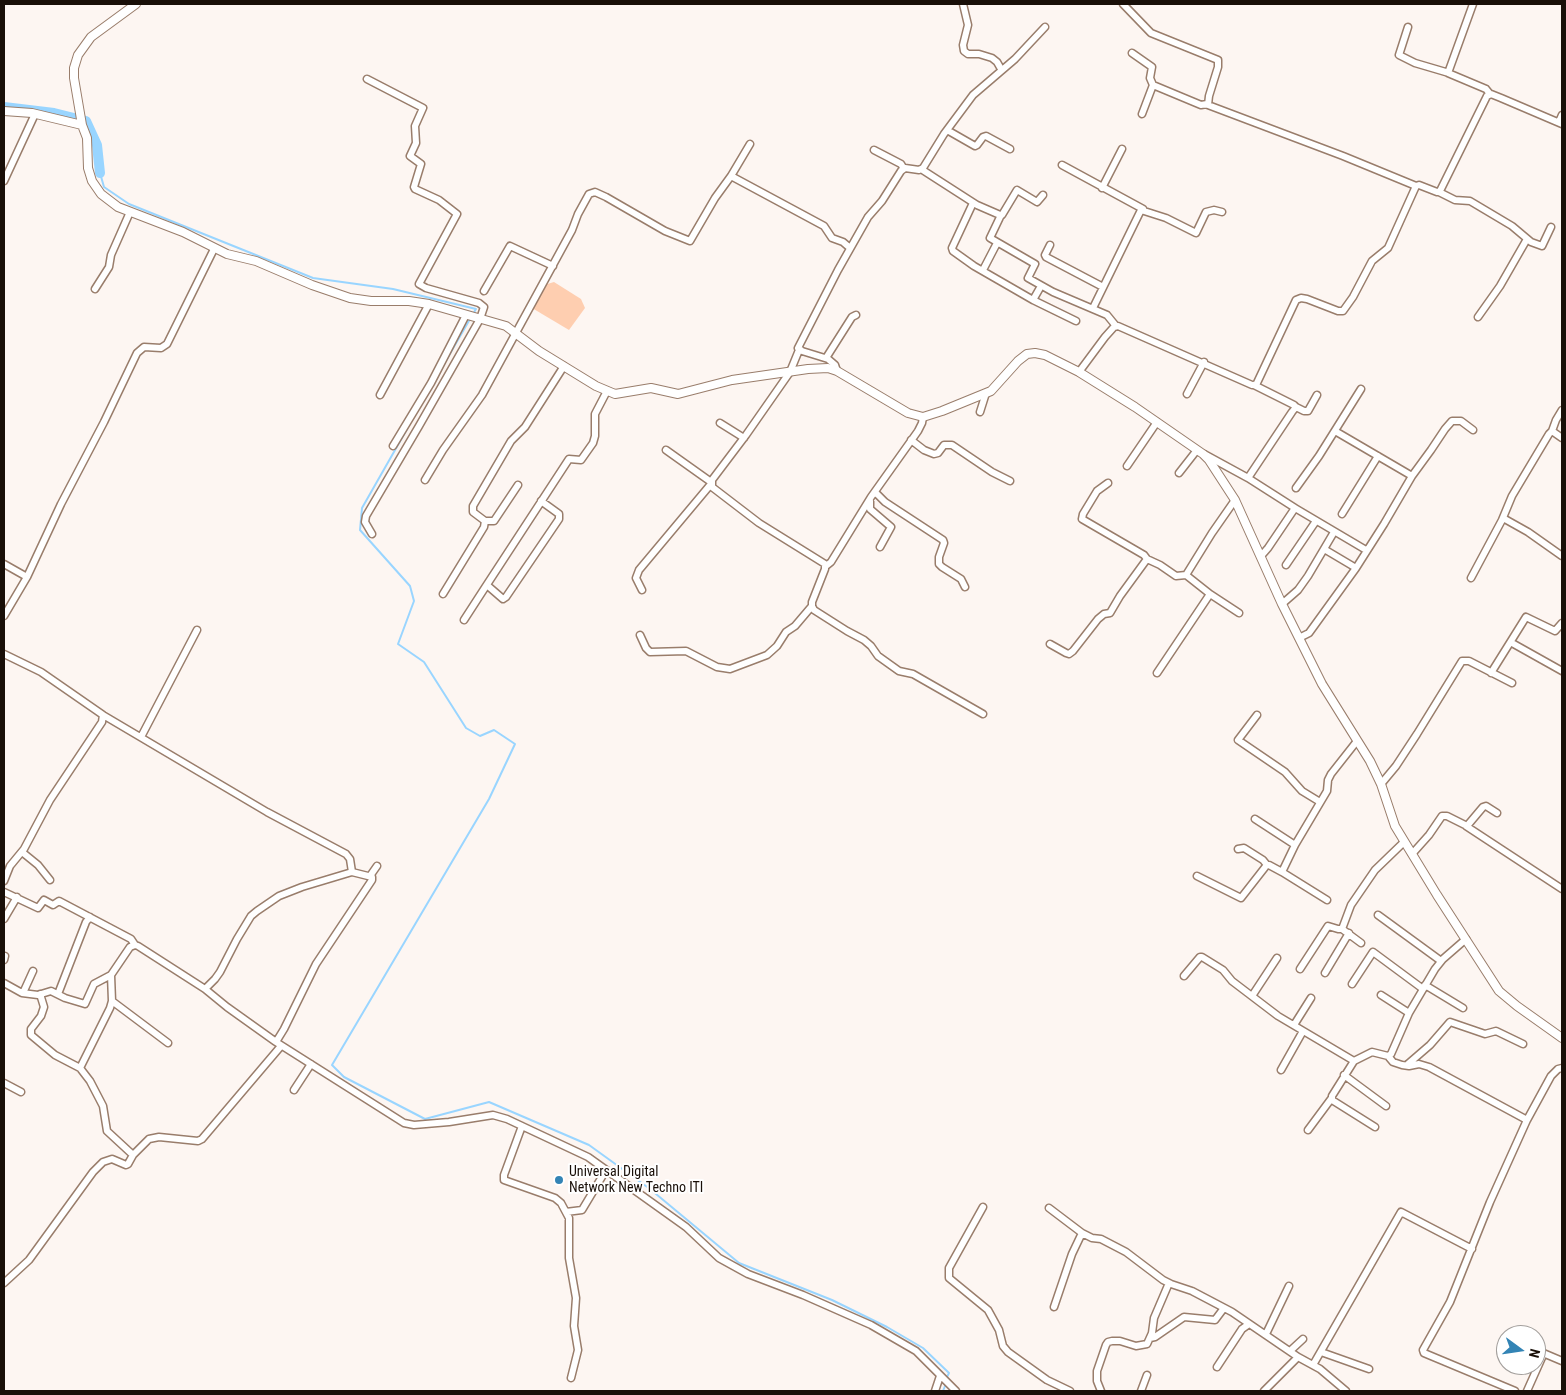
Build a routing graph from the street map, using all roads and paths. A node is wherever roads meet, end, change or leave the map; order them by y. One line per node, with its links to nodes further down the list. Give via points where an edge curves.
1 (136, 4): 18 (street, via 91,37 78,55 74,78)
2 (964, 4): 8 (street, via 968,25 964,49 968,54 992,58)
3 (1123, 4): 13 (street, via 1151,33 1218,60)
4 (1473, 4): 9 (street)
5 (1045, 27): 8 (street)
6 (1408, 27): 9 (street, via 1399,55)
7 (1132, 52): 11 (street, via 1152,68 1150,78)
8 (1001, 69): 20 (street, via 973,95)
9 (1449, 73): 12 (street, via 1486,89)
10 (367, 79): 55 (street, via 423,108 415,126 416,143 410,156 422,164 415,190 439,200 457,214 419,284 479,303 484,307)
11 (1153, 85): 13 (street, via 1202,105); 16 (street)
12 (1490, 94): 19 (street); 32 (street, via 1484,100)
13 (1207, 104): 30 (street)
14 (4, 111): 15 (street)
15 (35, 114): 18 (street); 29 (street)
16 (1142, 114)
17 (1562, 114): 19 (street)
18 (81, 120): 36 (street, via 87,138 88,168 95,187 110,202)
19 (1561, 123)
20 (947, 130): 22 (street, via 974,146 986,136); 27 (street)
21 (750, 144): 28 (street)
22 (1010, 149)
23 (1122, 149): 31 (street)
24 (874, 150): 26 (street)
25 (1062, 165): 31 (street)
26 (904, 169): 27 (street); 43 (street, via 868,217)
27 (921, 169): 34 (street)
28 (731, 176): 43 (street, via 824,226 832,238); 45 (street, via 689,242 606,196 591,192)
29 (4, 181)
30 (1416, 186): 32 (street); 67 (street, via 1389,246 1372,261 1347,306 1340,312 1307,299 1296,300)
31 (1102, 188): 35 (street)
32 (1439, 192): 40 (street, via 1455,200 1470,201)
33 (1043, 195): 38 (street, via 1038,202 1015,191)
34 (973, 203): 38 (street); 46 (street, via 952,250)
35 (1142, 210): 37 (street, via 1195,233 1206,212); 48 (street)
36 (130, 212): 44 (street, via 183,232); 49 (street, via 109,268)
37 (1222, 212)
38 (1001, 215): 41 (street, via 990,238)
39 (1551, 226): 40 (street, via 1543,246)
40 (1527, 239): 56 (street)
41 (997, 243): 46 (street); 47 (street, via 1035,264 1028,278)
42 (1050, 245): 48 (street, via 1046,257)
43 (850, 248): 60 (street)
44 (214, 249): 52 (street, via 256,261 350,298); 121 (street, via 167,344 160,348 144,346 137,353)
45 (552, 266): 50 (street, via 510,246); 59 (street)
46 (983, 270): 51 (street)
47 (1041, 286): 51 (street); 53 (street)
48 (1103, 286): 53 (street)
49 (95, 289)
50 (484, 291)
51 (1033, 300): 57 (street)
52 (429, 304): 55 (street); 72 (street)
53 (1093, 308): 58 (street, via 1110,316)
54 (856, 315): 61 (street)
55 (473, 317): 59 (street, via 499,324); 86 (street); 109 (street, via 366,516)
56 (1478, 318)
57 (1076, 321)
58 (1116, 326): 62 (street); 66 (street)
59 (516, 334): 63 (street); 94 (street, via 482,395)
60 (799, 350): 61 (street); 65 (street)
61 (826, 358): 64 (street)
62 (1204, 362): 67 (street); 71 (street)
63 (564, 366): 69 (street); 106 (street, via 525,427 511,441 473,506 472,512)
64 (837, 371): 65 (street, via 820,368); 77 (street, via 908,413)
65 (790, 372): 69 (street, via 732,380 678,394 651,388 620,394); 83 (street)
66 (1079, 372): 70 (street, via 1045,355 1027,354); 78 (street)
67 (1254, 385): 74 (street)
68 (1362, 389): 81 (street)
69 (607, 391): 102 (street, via 595,414 592,443 581,460 569,459)
70 (986, 393): 76 (street); 77 (street)
71 (1186, 394)
72 (380, 395)
73 (1317, 395): 74 (street, via 1307,411)
74 (1296, 408): 93 (street)
75 (1562, 410): 82 (street)
76 (980, 412)
77 (923, 417): 85 (street)
78 (1157, 422): 88 (street); 90 (street)
79 (720, 423): 83 (street)
80 (1473, 430): 92 (street, via 1461,422 1452,421)
81 (1335, 431): 89 (street); 99 (street)
82 (1552, 431): 84 (street); 105 (street, via 1512,496)
83 (744, 438): 96 (street)
84 (1562, 438)
85 (911, 440): 95 (street, via 934,454 944,445 952,445); 100 (street)
86 (393, 446)
87 (666, 450): 96 (street)
88 (1200, 452): 91 (street); 93 (street); 101 (street)
89 (1378, 456): 92 (street); 104 (street)
90 (1127, 466)
91 (1179, 473)
92 (1412, 476): 112 (street)
93 (1248, 478): 103 (street)
94 (425, 480)
95 (1010, 481)
96 (711, 483): 118 (street, via 759,523); 125 (street, via 639,570 636,578)
97 (1108, 483): 115 (street, via 1097,491 1082,520)
98 (518, 485): 106 (street, via 494,521)
99 (1296, 488)
100 (873, 495): 110 (street, via 870,509 891,527); 118 (street); 124 (street, via 943,540 939,564 961,579)
101 (1235, 500): 113 (street); 120 (street)
102 (541, 501): 123 (street); 123 (street, via 559,514 560,519 506,597 503,599)
103 (1295, 508): 107 (street); 113 (street)
104 (1342, 514)
105 (1503, 518): 114 (street); 122 (street)
106 (485, 521): 126 (street)
107 (1316, 521): 108 (street); 117 (street)
108 (1334, 532): 111 (street); 112 (street)
109 (372, 534)
110 (880, 546)
111 (1324, 549): 119 (street); 128 (street, via 1298,590)
112 (1366, 550): 119 (street)
113 (1261, 556): 128 (street)
114 (1562, 556)
115 (1147, 559): 120 (street, via 1176,576); 138 (street, via 1110,614 1098,619 1073,652 1066,653)
116 (4, 564): 121 (street)
117 (1286, 565)
118 (826, 566): 129 (street)
119 (1356, 568): 136 (street, via 1309,633)
120 (1186, 576): 127 (street)
121 (27, 577): 131 (street)
122 (1471, 578)
123 (486, 586): 132 (street)
124 (965, 587)
125 (642, 590)
126 (443, 594)
127 (1210, 594): 130 (street); 141 (street)
128 (1282, 604): 136 (street)
129 (812, 606): 135 (street, via 767,656 730,669 717,667 686,651 650,652); 144 (street, via 864,640 878,656 899,671 913,674)
130 (1239, 613)
131 (4, 616)
132 (464, 620)
133 (1562, 623): 137 (street, via 1555,631 1526,618)
134 (197, 630): 147 (street)
135 (640, 635)
136 (1299, 638): 148 (street, via 1328,696)
137 (1511, 642): 140 (street); 142 (street)
138 (1050, 644)
139 (5, 657): 146 (street, via 41,672)
140 (1562, 671)
141 (1157, 673)
142 (1492, 673): 143 (street); 149 (street, via 1462,661 1396,766)
143 (1512, 683)
144 (983, 714)
145 (1257, 715): 150 (street, via 1238,740)
146 (103, 716): 147 (street); 157 (street, via 50,800)
147 (141, 737): 161 (street, via 346,854)
148 (1357, 741): 149 (street); 150 (street, via 1331,774 1328,790)
149 (1381, 784): 154 (street, via 1392,819)
150 (1320, 802): 155 (street)
151 (1497, 813): 153 (street, via 1483,807)
152 (1255, 819): 155 (street)
153 (1466, 826): 158 (street, via 1442,816); 167 (street)
154 (1404, 842): 158 (street); 174 (street, via 1369,878)
155 (1294, 845): 162 (street)
156 (1238, 849): 159 (street, via 1245,848)
157 (22, 852): 165 (street); 166 (street, via 10,866)
158 (1412, 854): 176 (street)
159 (1267, 865): 162 (street); 164 (street, via 1242,898)
160 (378, 866): 163 (street)
161 (352, 872): 163 (street); 189 (street, via 268,902 251,916 220,972)
162 (1282, 872): 170 (street)
163 (370, 876): 203 (street, via 372,880 316,964)
164 (1197, 876)
165 (50, 880)
166 (4, 881)
167 (1562, 889)
168 (4, 892): 169 (street)
169 (17, 897): 172 (street, via 38,908 44,900 53,905 59,901); 173 (street)
170 (1327, 900)
171 (1378, 915): 180 (street)
172 (90, 917): 178 (street, via 131,939); 192 (street)
173 (4, 919)
174 (1342, 928): 175 (street); 181 (street, via 1328,926)
175 (1349, 933): 177 (street); 183 (street)
176 (1466, 939): 180 (street); 201 (street, via 1504,995)
177 (1361, 943)
178 (135, 945): 184 (street); 189 (street)
179 (1277, 958): 194 (street)
180 (1441, 961): 188 (street)
181 (1300, 969)
182 (33, 971): 190 (street)
183 (1325, 973)
184 (111, 975): 192 (street, via 94,984 85,1004); 196 (street)
185 (1184, 976): 194 (street, via 1202,957 1223,970)
186 (4, 983): 190 (street)
187 (1352, 984): 188 (street, via 1373,952)
188 (1424, 987): 197 (street); 198 (street)
189 (205, 989): 203 (street)
190 (23, 993): 191 (street)
191 (40, 994): 192 (street, via 51,991); 208 (street, via 44,1007 31,1029 32,1035 55,1056)
192 (58, 994)
193 (1381, 995): 198 (street)
194 (1252, 996): 199 (street)
195 (1311, 998): 199 (street)
196 (112, 1001): 202 (street); 208 (street)
197 (1463, 1008)
198 (1409, 1013): 205 (street)
199 (1294, 1025): 200 (street)
200 (1303, 1031): 206 (street); 210 (street)
201 (1562, 1038)
202 (168, 1043)
203 (278, 1044): 207 (street); 221 (street, via 202,1139 149,1139)
204 (1523, 1044): 205 (street, via 1496,1031 1485,1034 1450,1022 1411,1063)
205 (1390, 1058): 206 (street, via 1372,1052); 217 (street, via 1405,1066 1419,1064 1429,1067)
206 (1354, 1061): 211 (street)
207 (311, 1064): 213 (street); 218 (street, via 404,1123 449,1122 493,1115)
208 (80, 1068): 221 (street, via 103,1106 107,1130)
209 (1562, 1068): 217 (street, via 1552,1076)
210 (1280, 1070)
211 (1344, 1075): 215 (street); 216 (street)
212 (4, 1083): 214 (street)
213 (294, 1090)
214 (21, 1092)
215 (1331, 1099): 219 (street); 220 (street)
216 (1386, 1106)
217 (1527, 1120): 227 (street)
218 (522, 1126): 222 (street, via 588,1157); 225 (street, via 504,1180 555,1198)
219 (1375, 1126)
220 (1308, 1130)
221 (133, 1155): 228 (street, via 126,1165 112,1159 103,1162 29,1260)
222 (606, 1170): 225 (street, via 584,1208 579,1212); 247 (street, via 686,1227 719,1258 748,1274 871,1325 916,1351)
223 (983, 1207): 251 (street, via 948,1268 949,1278 988,1310 1008,1352 1047,1380)
224 (1049, 1208): 226 (street)
225 (566, 1212): 248 (street, via 570,1227 569,1258 576,1298 574,1326 578,1350)
226 (1082, 1233): 229 (street, via 1122,1249); 231 (street)
227 (1472, 1249): 238 (street, via 1401,1212); 256 (street, via 1450,1302 1423,1351)
228 (4, 1283)
229 (1169, 1283): 232 (street); 235 (street, via 1154,1318)
230 (1289, 1286): 234 (street)
231 (1054, 1307)
232 (1224, 1308): 233 (street); 235 (street, via 1215,1320 1184,1317)
233 (1249, 1324): 234 (street); 243 (street, via 1242,1329)
234 (1266, 1334): 237 (street)
235 (1150, 1338): 252 (street, via 1141,1346 1108,1342 1097,1371)
236 (1303, 1339): 237 (street)
237 (1290, 1351): 240 (street)
238 (1321, 1352): 242 (street); 244 (street)
239 (1546, 1354): 241 (street)
240 (1298, 1357): 242 (street); 254 (street)
241 (1562, 1362)
242 (1313, 1365): 255 (street)
243 (1217, 1367)
244 (1369, 1369)
245 (1147, 1375): 253 (street)
246 (1534, 1375): 257 (street)
247 (940, 1376): 249 (street); 250 (street)
248 (571, 1378)
249 (935, 1391)
250 (956, 1391)
251 (1070, 1391)
252 (1101, 1391)
253 (1141, 1391)
254 (1264, 1391)
255 (1346, 1391)
256 (1516, 1391)
257 (1527, 1391)

